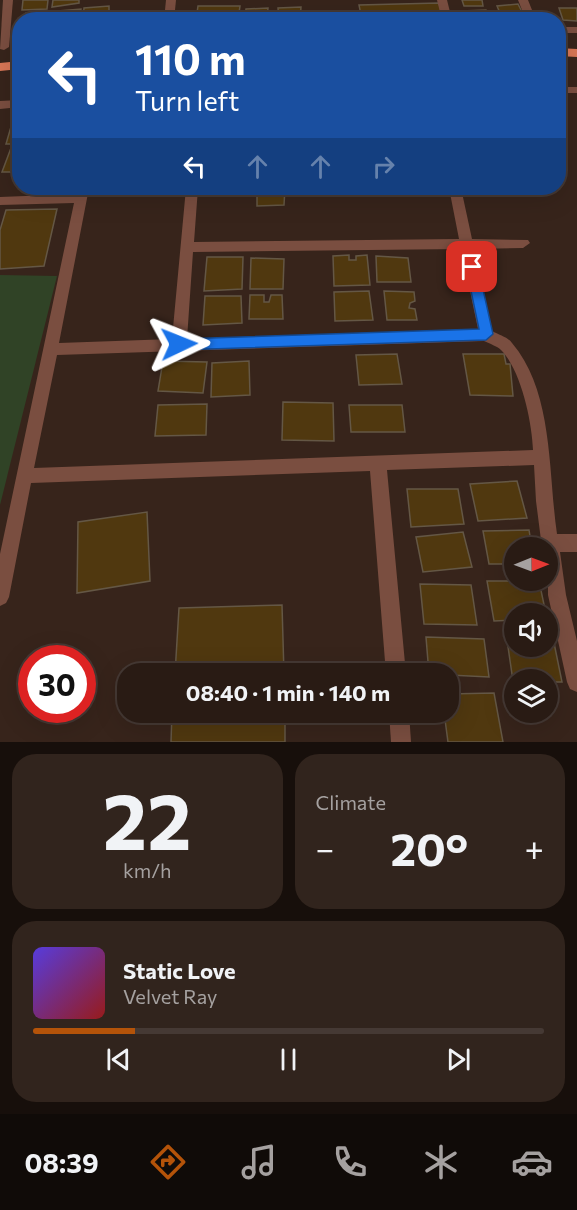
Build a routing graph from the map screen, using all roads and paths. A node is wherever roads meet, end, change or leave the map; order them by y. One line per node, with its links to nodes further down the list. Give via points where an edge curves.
1 (8, 0): 2 (street)
2 (2, 47)
3 (62, 195): 7 (street)
4 (82, 195): 13 (street)
5 (191, 195): 10 (street)
6 (456, 195): 9 (street)
7 (0, 201)
8 (523, 243): 9 (street)
9 (467, 245): 10 (street); 11 (street)
10 (187, 247): 12 (street)
11 (486, 334): 12 (street); 14 (street, via 506,345 520,367 535,408)
12 (179, 344): 13 (street)
13 (51, 349): 16 (street)
14 (542, 457): 15 (street); 17 (street)
15 (378, 463): 16 (street); 22 (street)
16 (25, 476): 21 (street)
17 (549, 537)
18 (558, 543): 19 (street)
19 (577, 543)
20 (556, 591): 23 (street)
21 (0, 597)
22 (395, 663)
23 (577, 682)
24 (400, 723): 25 (street)
25 (401, 742)

